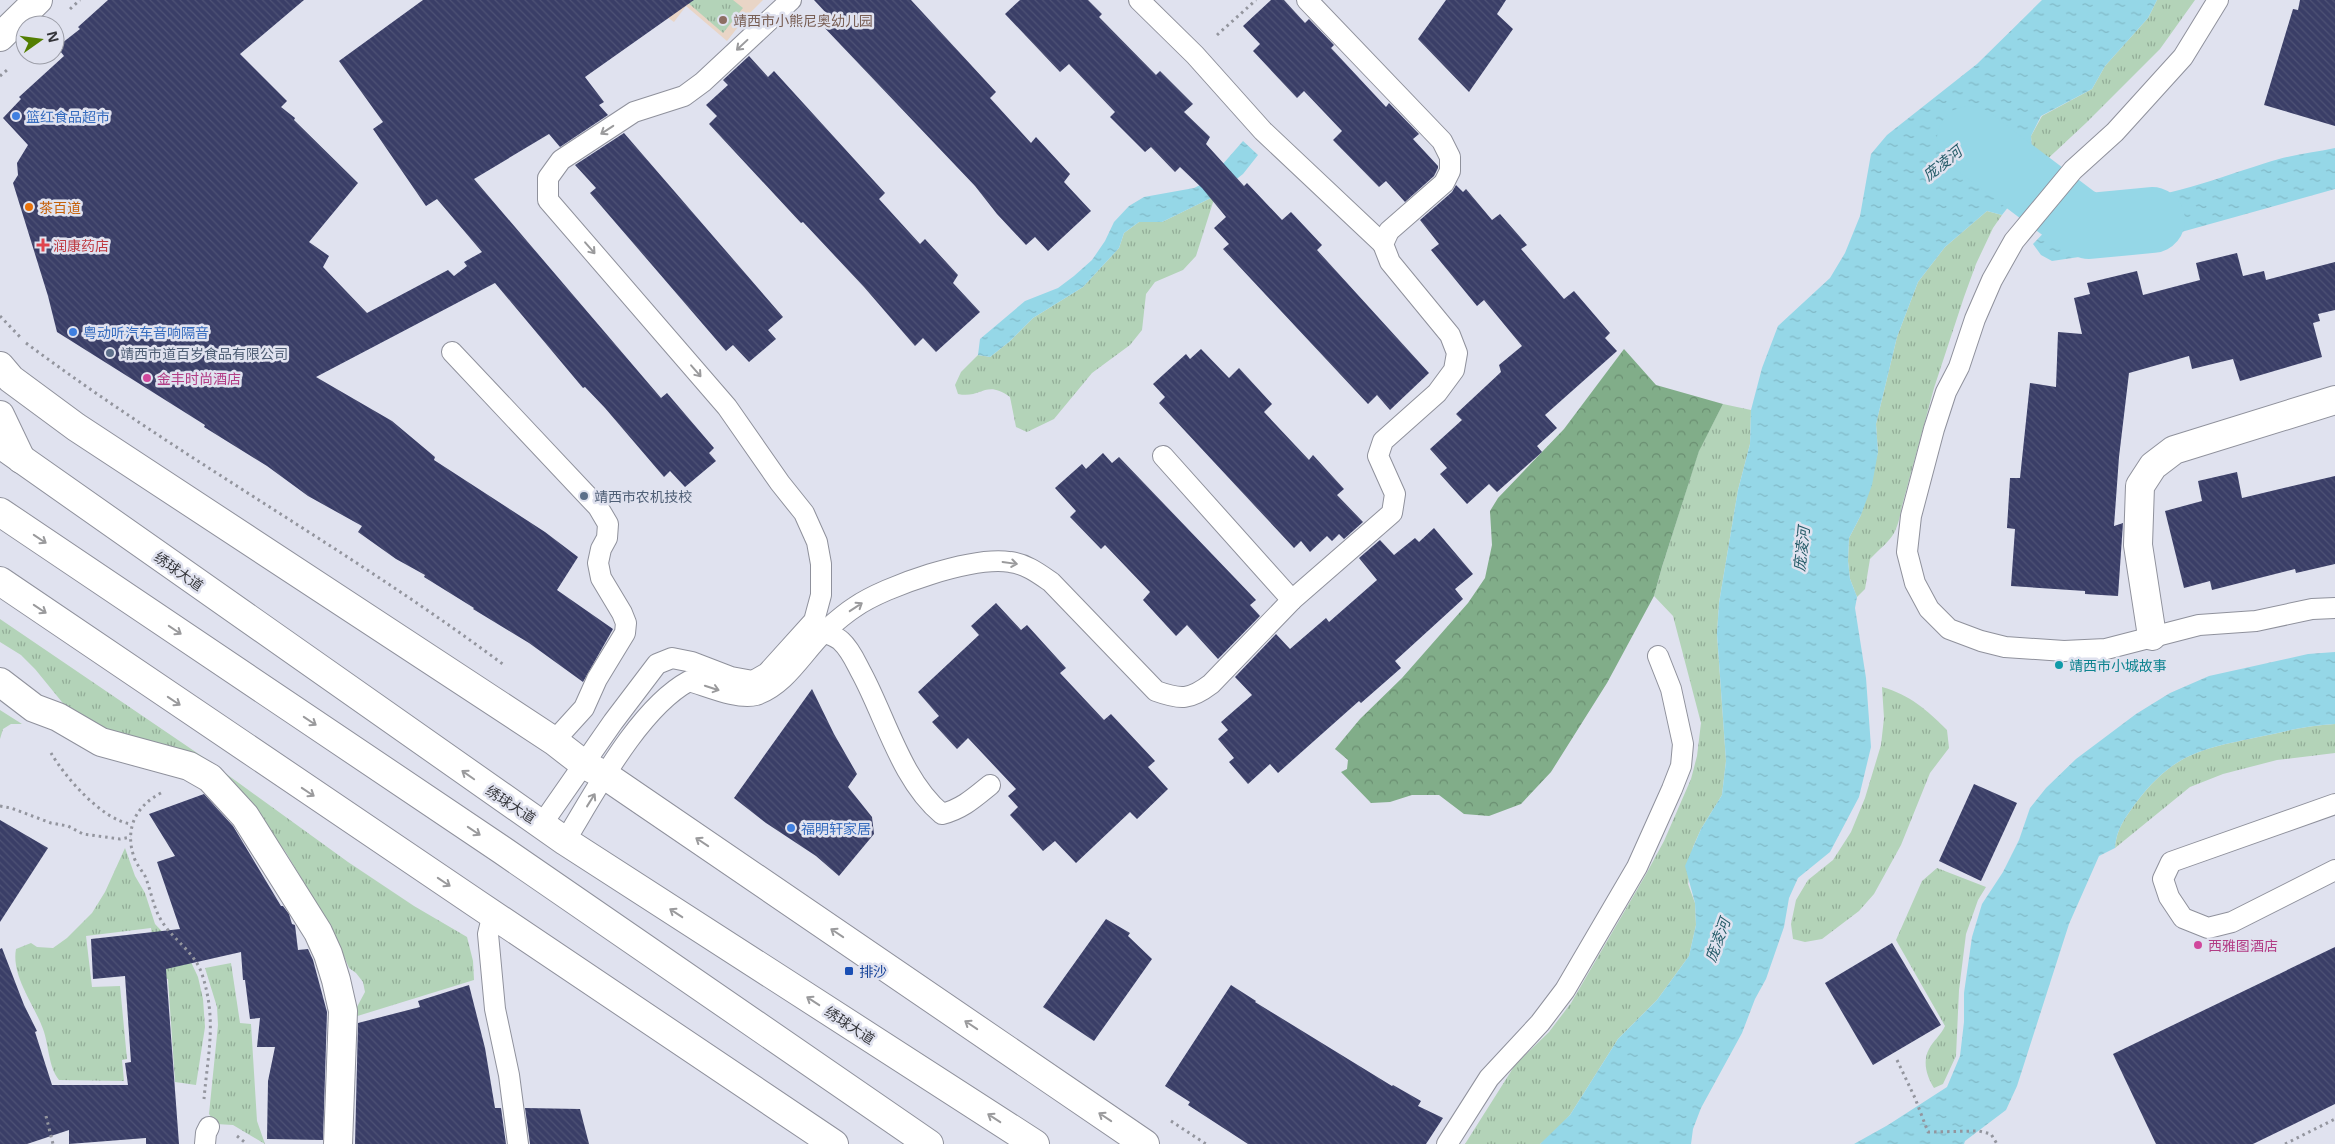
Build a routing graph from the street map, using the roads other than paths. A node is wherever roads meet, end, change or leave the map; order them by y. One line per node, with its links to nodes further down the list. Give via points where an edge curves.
1 (38, 0): 6 (street)
2 (791, 0): 24 (lane, one-way to 24, via 684,96 634,112 561,160 548,178 548,200 727,407 804,513 817,542 821,564 821,595 814,621 767,673 753,681 672,658 657,664 613,722)
3 (1139, 0): 7 (lane, via 1195,55 1263,131)
4 (1308, 0): 7 (lane, via 1442,142 1450,157 1450,171 1444,184 1389,231)
5 (2218, 0): 20 (lane, via 2183,57 2114,132 2073,170 2014,241 1992,280 1934,429 1911,516 1907,552 1915,583 1929,609 1949,629 1981,641 2006,647 2064,651 2106,649)
6 (0, 37)
7 (1383, 244): 17 (lane, via 1390,262 1450,335 1457,353 1454,370 1437,393 1383,441 1378,456 1395,494 1392,513)
8 (452, 352): 23 (lane, via 598,507 608,524 598,564 601,578 626,623 625,633 597,679 584,708)
9 (0, 366): 23 (street, via 76,427)
10 (2335, 400): 20 (street, via 2174,450 2153,466 2140,486 2138,544)
11 (0, 415): 14 (street)
12 (0, 444): 14 (street, 绣球大道)
13 (1163, 456): 17 (lane)
14 (22, 461): 27 (street, 绣球大道, one-way to 14)
15 (0, 512): 34 (street, one-way to 34, via 494,844)
16 (0, 581): 30 (street, one-way to 30, via 310,794)
17 (1292, 600): 19 (lane, one-way to 17, via 855,606 896,586 979,563 1010,562 1034,569 1051,582 1156,691 1176,698 1196,695 1211,684)
18 (2335, 608): 20 (lane, via 2312,609 2256,621 2199,625)
19 (824, 632): 24 (lane, one-way to 19, via 675,688 690,681 731,694 754,696 774,686); 25 (lane, via 841,641 851,654 910,775 929,803 942,814 968,804)
20 (2152, 636)
21 (1658, 656): 37 (lane, via 1671,689 1683,744 1681,766 1672,789 1636,867 1565,990 1540,1023 1489,1078)
22 (0, 682): 31 (street, via 34,708 58,717 101,742 189,766 210,778 246,816 318,932 328,954 343,1011)
23 (554, 741): 24 (street)
24 (596, 770): 27 (lane); 28 (lane, one-way to 24); 36 (street, one-way to 24)
25 (990, 785)
26 (2335, 804): 29 (lane, via 2172,862 2163,879 2169,897 2183,918 2208,928 2232,922)
27 (542, 824): 28 (street, 绣球大道)
28 (565, 841): 35 (street, 绣球大道, one-way to 28)
29 (2335, 870)
30 (493, 914): 32 (lane, via 488,934 495,1009 509,1075); 33 (street)
31 (338, 1144)
32 (518, 1144)
33 (834, 1144)
34 (929, 1144)
35 (1035, 1144)
36 (1145, 1144)
37 (1446, 1144)

